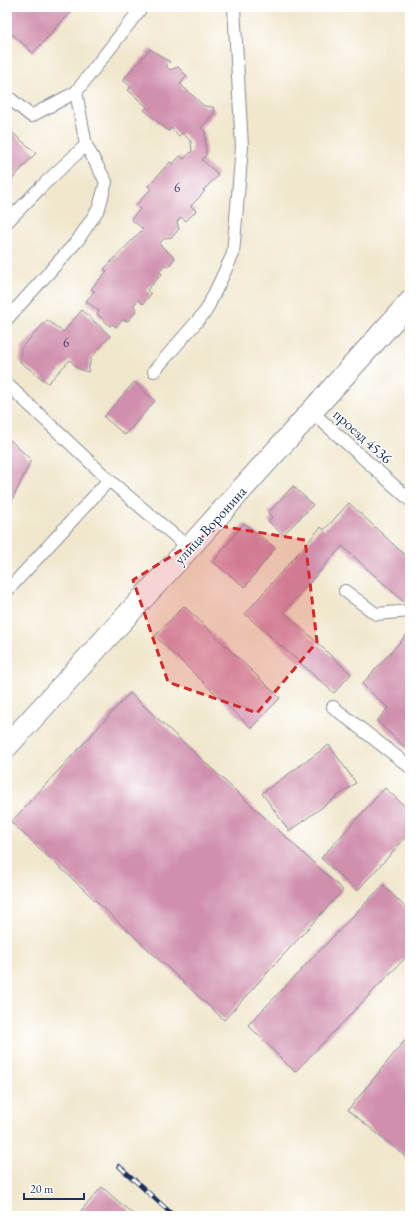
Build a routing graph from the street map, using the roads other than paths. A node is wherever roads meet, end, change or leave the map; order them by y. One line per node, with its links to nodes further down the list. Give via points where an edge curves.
1 (142, 7): 3 (lane)
2 (234, 7): 9 (lane, via 242,147 233,254 206,311)
3 (76, 92): 4 (lane, via 31,116); 5 (lane)
4 (7, 96)
5 (86, 145): 6 (lane); 8 (lane, via 106,182 99,208 78,240)
6 (7, 222)
7 (410, 302): 11 (street, улица Воронина)
8 (7, 319)
9 (154, 371)
10 (7, 384): 12 (lane)
11 (312, 412): 13 (lane, проезд 4536); 14 (street, улица Воронина)
12 (109, 480): 14 (lane); 15 (lane)
13 (410, 500)
14 (189, 548): 19 (street, улица Воронина)
15 (7, 591)
16 (345, 591): 17 (lane, via 376,614)
17 (410, 611)
18 (333, 707): 20 (lane)
19 (7, 746)
20 (410, 767)

